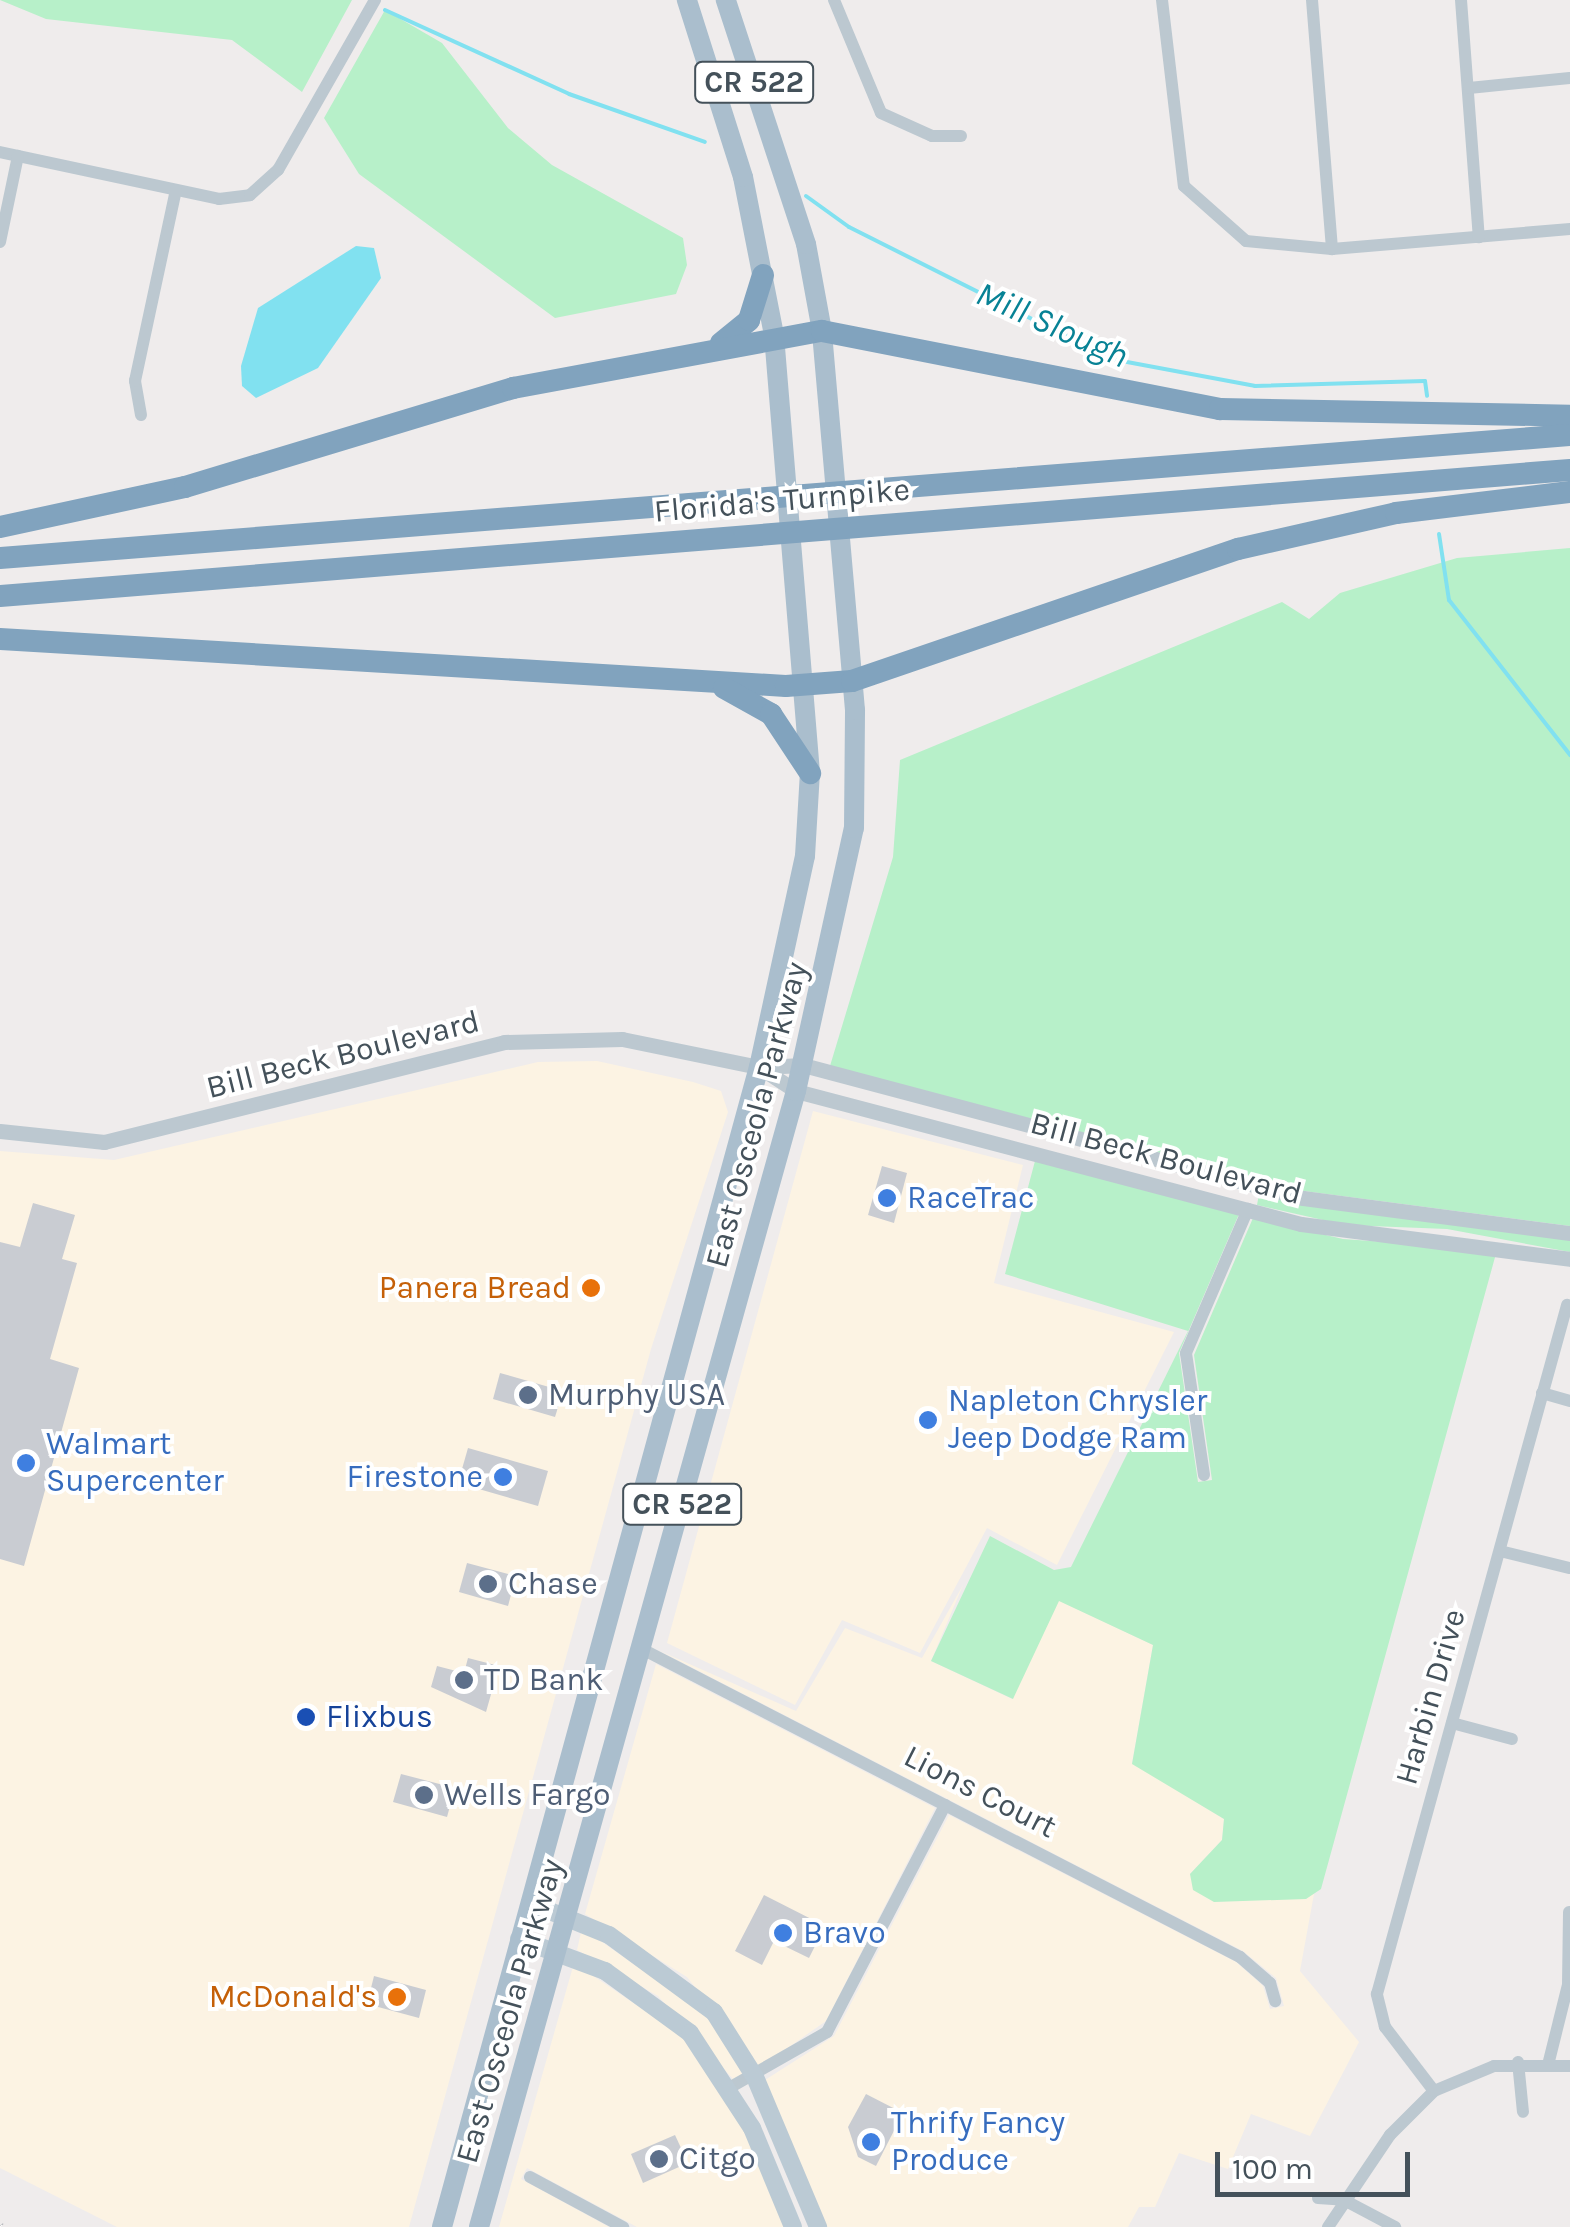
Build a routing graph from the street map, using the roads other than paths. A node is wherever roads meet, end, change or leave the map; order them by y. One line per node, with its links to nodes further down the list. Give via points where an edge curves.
1 (375, 0): 13 (street, via 266,185 234,200)
2 (687, 0): 18 (main road, East Osceola Parkway / CR 522, via 725,108)
3 (726, 0): 19 (main road, East Osceola Parkway / CR 522, via 806,244)
4 (834, 0): 10 (street, via 881,112 932,136)
5 (1162, 0): 17 (street, via 1184,186 1246,242)
6 (1312, 0): 17 (street)
7 (1462, 0): 9 (street)
8 (1570, 78): 9 (street)
9 (1468, 88): 15 (street)
10 (962, 136)
11 (0, 152): 12 (street)
12 (18, 156): 13 (street); 16 (street)
13 (176, 190): 22 (street, via 136,381)
14 (1570, 229): 15 (street)
15 (1479, 237): 17 (street)
16 (0, 242)
17 (1332, 249)
18 (764, 274): 20 (main road, East Osceola Parkway / CR 522); 21 (highway, via 748,320)
19 (822, 331): 20 (highway); 23 (highway, via 1220,409); 32 (main road, East Osceola Parkway / CR 522)
20 (774, 335): 21 (highway); 33 (main road, East Osceola Parkway / CR 522)
21 (714, 348): 27 (highway, via 513,388 185,487)
22 (140, 414)
23 (1570, 416)
24 (1570, 435): 28 (highway, Florida's Turnpike)
25 (1570, 470): 29 (highway, Florida's Turnpike)
26 (1570, 492): 32 (highway, via 1396,513 1238,549)
27 (0, 527)
28 (0, 558)
29 (0, 596)
30 (0, 639): 31 (highway)
31 (702, 680): 33 (highway); 34 (highway, via 770,714)
32 (852, 682): 33 (highway); 35 (main road, East Osceola Parkway / CR 522, via 850,858)
33 (805, 686): 34 (main road, East Osceola Parkway / CR 522)
34 (810, 773): 36 (main road, East Osceola Parkway / CR 522, via 799,891)
35 (802, 1065): 36 (street, Bill Beck Boulevard); 37 (main road, East Osceola Parkway / CR 522); 39 (street, Bill Beck Boulevard)
36 (760, 1066): 37 (street, Bill Beck Boulevard); 38 (street, Bill Beck Boulevard, via 666,1044 543,1038 104,1142); 53 (main road, East Osceola Parkway / CR 522)
37 (796, 1091): 40 (street, Bill Beck Boulevard); 49 (main road, East Osceola Parkway / CR 522)
38 (0, 1131)
39 (1254, 1186): 40 (street); 41 (street, Bill Beck Boulevard)
40 (1248, 1209): 42 (street, Bill Beck Boulevard, via 1344,1232 1447,1236); 46 (street, via 1186,1353)
41 (1570, 1233)
42 (1570, 1258)
43 (1567, 1304): 44 (street, Harbin Drive)
44 (1542, 1393): 45 (street); 47 (street, Harbin Drive)
45 (1570, 1400)
46 (1204, 1474)
47 (1500, 1550): 48 (street); 50 (street, Harbin Drive)
48 (1570, 1568)
49 (642, 1649): 52 (street, Lions Court); 55 (main road, East Osceola Parkway / CR 522)
50 (1452, 1724): 51 (street); 64 (street, Harbin Drive, via 1376,1994 1385,2026)
51 (1512, 1739)
52 (945, 1805): 58 (street, Lions Court, via 1240,1957 1270,1983); 62 (street, via 827,2032)
53 (530, 1903): 55 (main road); 56 (main road, East Osceola Parkway / CR 522)
54 (1568, 1912): 59 (street, via 1568,1985)
55 (570, 1914): 57 (main road, East Osceola Parkway / CR 522); 62 (main road, via 682,1981)
56 (519, 1940): 57 (main road); 69 (main road, East Osceola Parkway / CR 522)
57 (560, 1949): 63 (main road, via 652,2001 716,2062); 70 (main road, East Osceola Parkway / CR 522)
58 (1275, 2001)
59 (1549, 2061): 60 (street); 61 (street)
60 (1518, 2062): 64 (street); 65 (street)
61 (1570, 2066)
62 (756, 2076): 63 (street); 73 (main road)
63 (729, 2088): 72 (main road)
64 (1434, 2091): 68 (street)
65 (1523, 2112)
66 (530, 2176): 71 (street)
67 (1318, 2198): 68 (street)
68 (1344, 2200): 74 (street); 75 (street)
69 (442, 2227)
70 (479, 2227)
71 (623, 2227)
72 (793, 2227)
73 (818, 2227)
74 (1328, 2227)
75 (1395, 2227)

